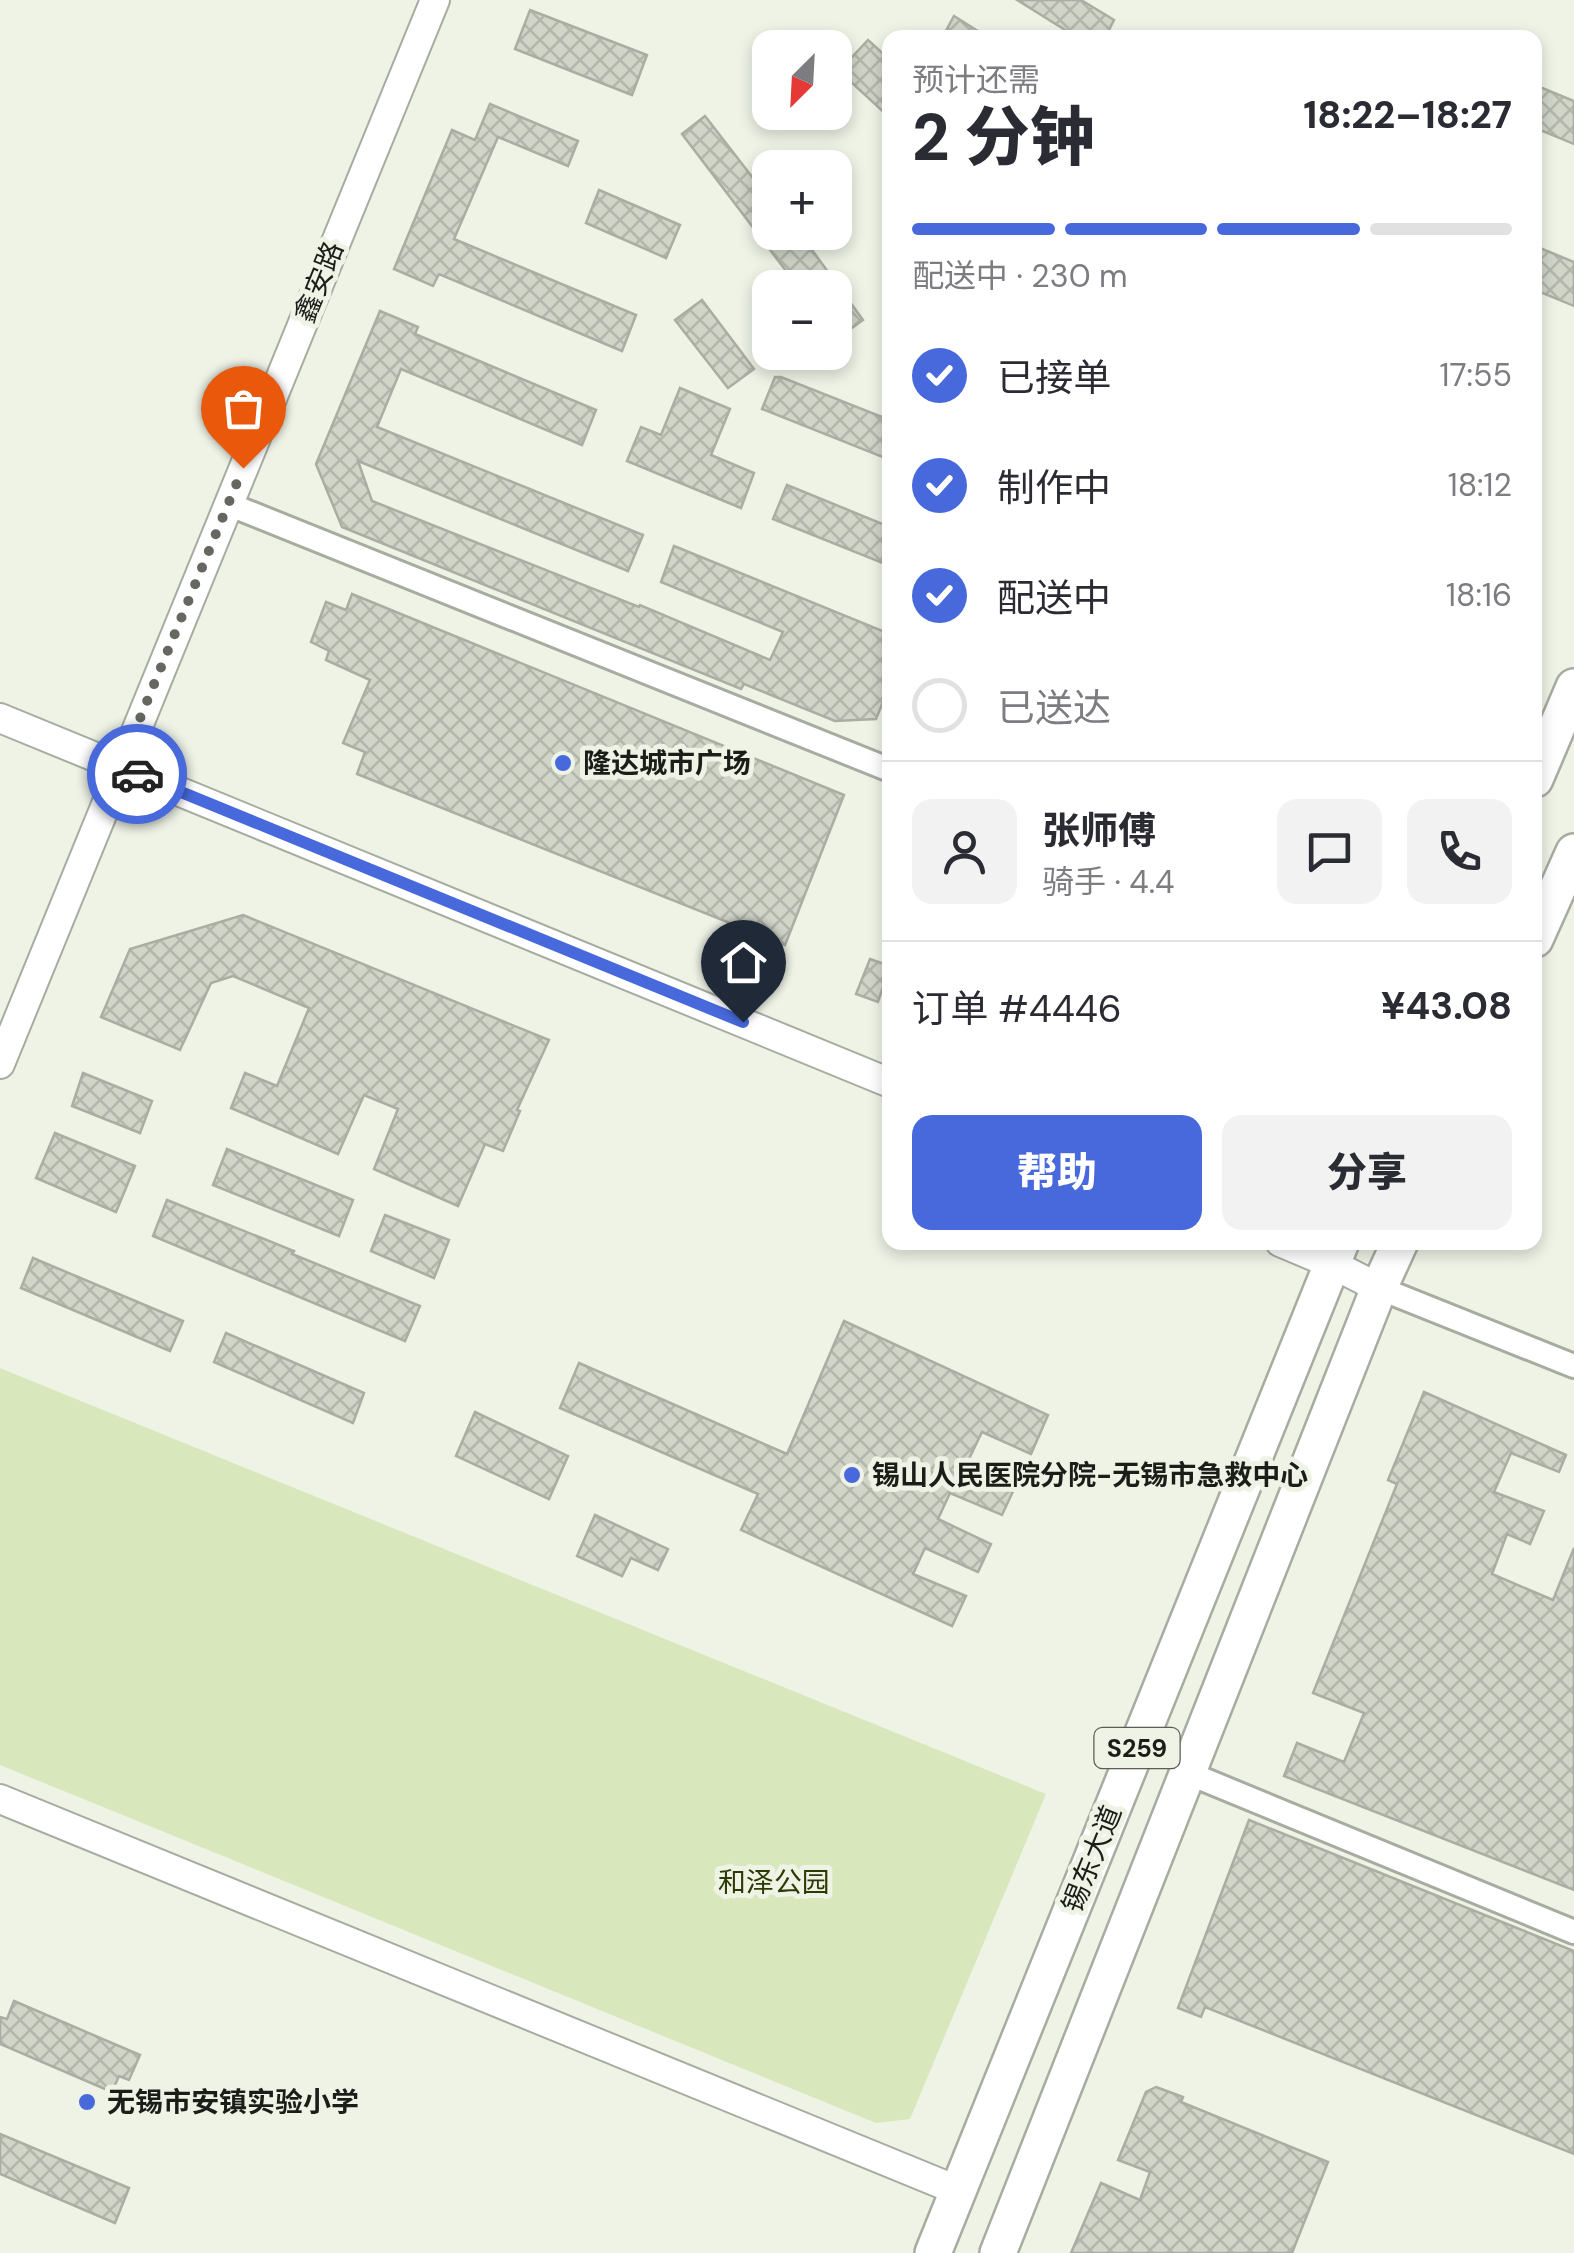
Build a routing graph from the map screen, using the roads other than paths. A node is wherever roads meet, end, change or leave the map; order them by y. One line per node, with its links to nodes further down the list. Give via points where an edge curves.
1 (435, 0): 2 (street, 鑫安路)
2 (228, 504): 6 (street, 鑫安路); 7 (street)
3 (1574, 686): 5 (main road)
4 (0, 718): 6 (street)
5 (1542, 763)
6 (120, 767): 10 (street, 鑫安路); 11 (street)
7 (882, 767)
8 (1574, 852): 9 (main road)
9 (1542, 924)
10 (0, 1064)
11 (882, 1080)
12 (1397, 1250): 14 (main road, 锡东大道 / S259)
13 (1336, 1253): 14 (street); 19 (main road, 锡东大道 / S259)
14 (1380, 1288): 15 (street); 16 (main road, 锡东大道 / S259)
15 (1574, 1366)
16 (1188, 1773): 18 (street); 21 (main road, 锡东大道 / S259)
17 (0, 1799): 19 (street)
18 (1574, 1932)
19 (959, 2191): 20 (main road, 锡东大道 / S259)
20 (933, 2253)
21 (998, 2253)

